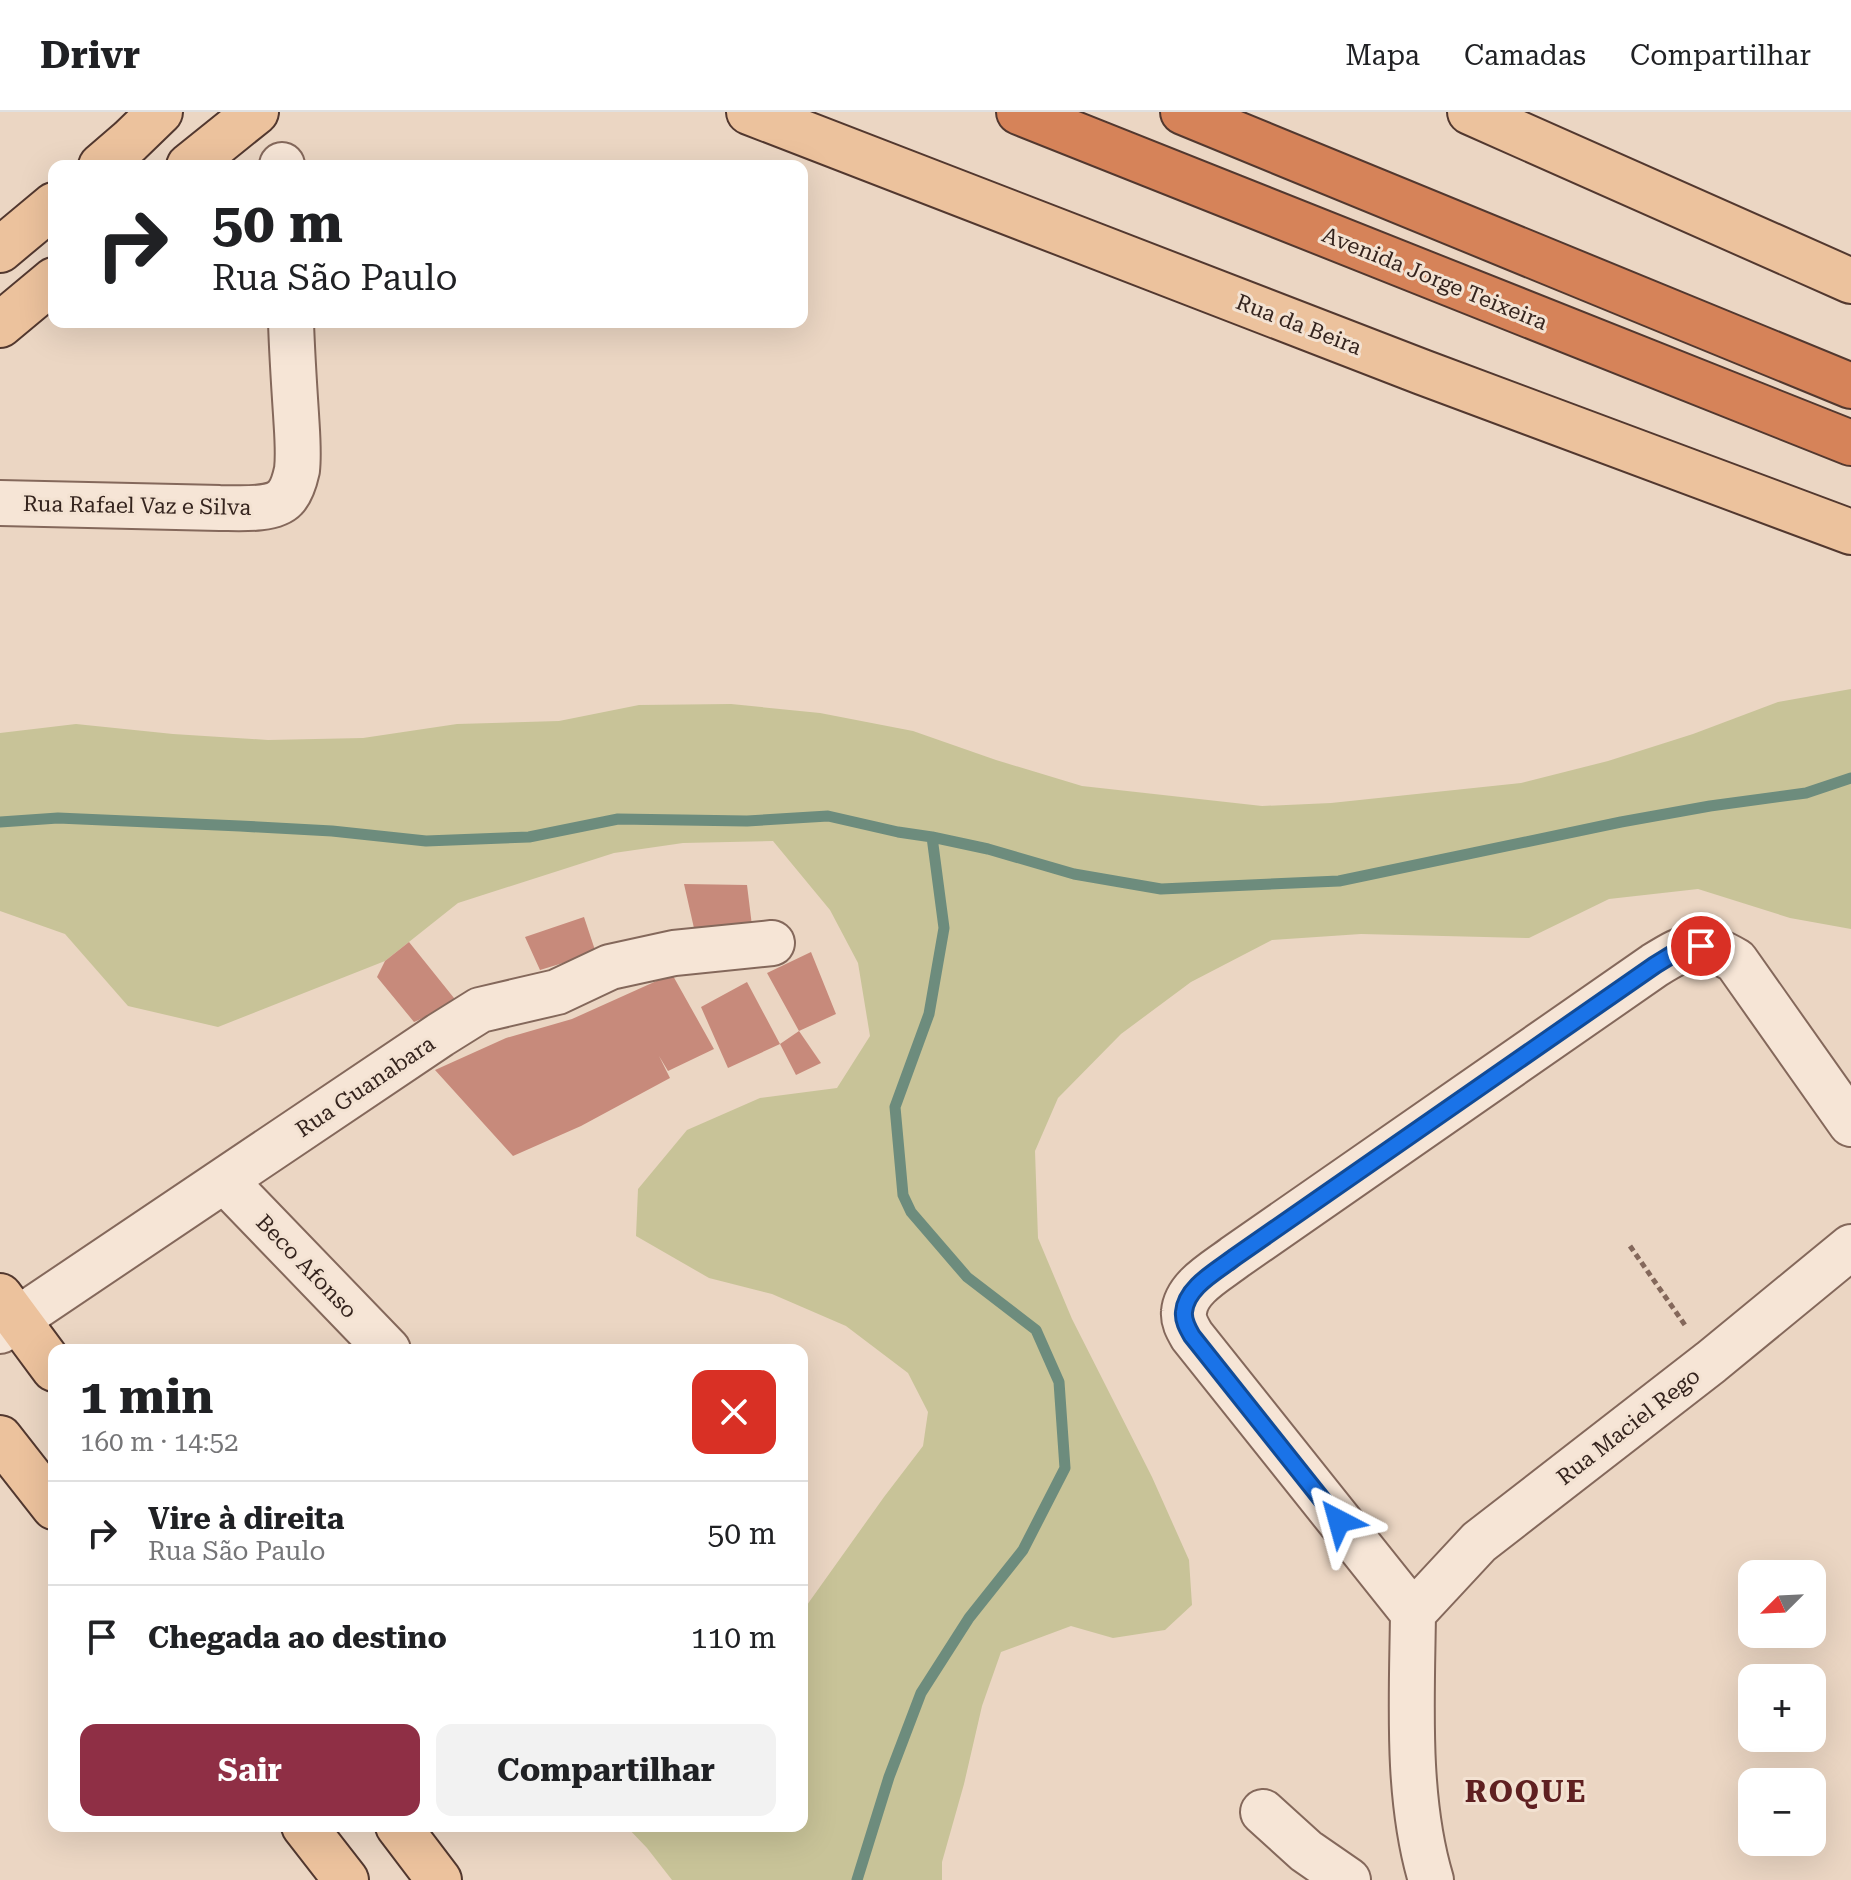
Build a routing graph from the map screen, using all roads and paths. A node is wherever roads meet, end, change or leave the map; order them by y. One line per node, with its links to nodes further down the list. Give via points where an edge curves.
1 (160, 112): 7 (main road)
2 (256, 112): 8 (main road)
3 (749, 112): 18 (main road, Rua da Beira)
4 (1019, 112): 16 (highway, Avenida Jorge Teixeira)
5 (1183, 112): 15 (highway)
6 (1470, 112): 11 (main road)
7 (108, 160)
8 (196, 160)
9 (48, 210): 10 (main road)
10 (0, 250)
11 (1851, 281)
12 (48, 285): 13 (main road)
13 (0, 325)
14 (291, 328): 17 (street, Rua Rafael Vaz e Silva, via 297,469 280,502 250,508)
15 (1851, 386)
16 (1851, 443)
17 (0, 503)
18 (1851, 532)
19 (772, 943): 21 (street, Rua Guanabara, via 674,953 610,967 557,992 480,1010)
20 (1851, 1124): 30 (street, via 1736,961 1701,946 1681,949 1235,1257 1188,1297 1184,1322 1192,1336)
21 (225, 1181): 24 (street, Rua Guanabara); 25 (street, Beco Afonso)
22 (1630, 1246): 27 (path)
23 (1851, 1247): 27 (street, Rua Maciel Rego)
24 (6, 1316): 26 (main road)
25 (382, 1344)
26 (48, 1362)
27 (1711, 1362): 30 (street, Rua Maciel Rego, via 1479,1542)
28 (0, 1438): 29 (main road)
29 (48, 1499)
30 (1413, 1613): 37 (street, via 1417,1810)
31 (1263, 1812): 36 (street)
32 (309, 1832): 34 (main road)
33 (403, 1832): 35 (main road)
34 (346, 1880)
35 (439, 1880)
36 (1348, 1880)
37 (1431, 1880)

